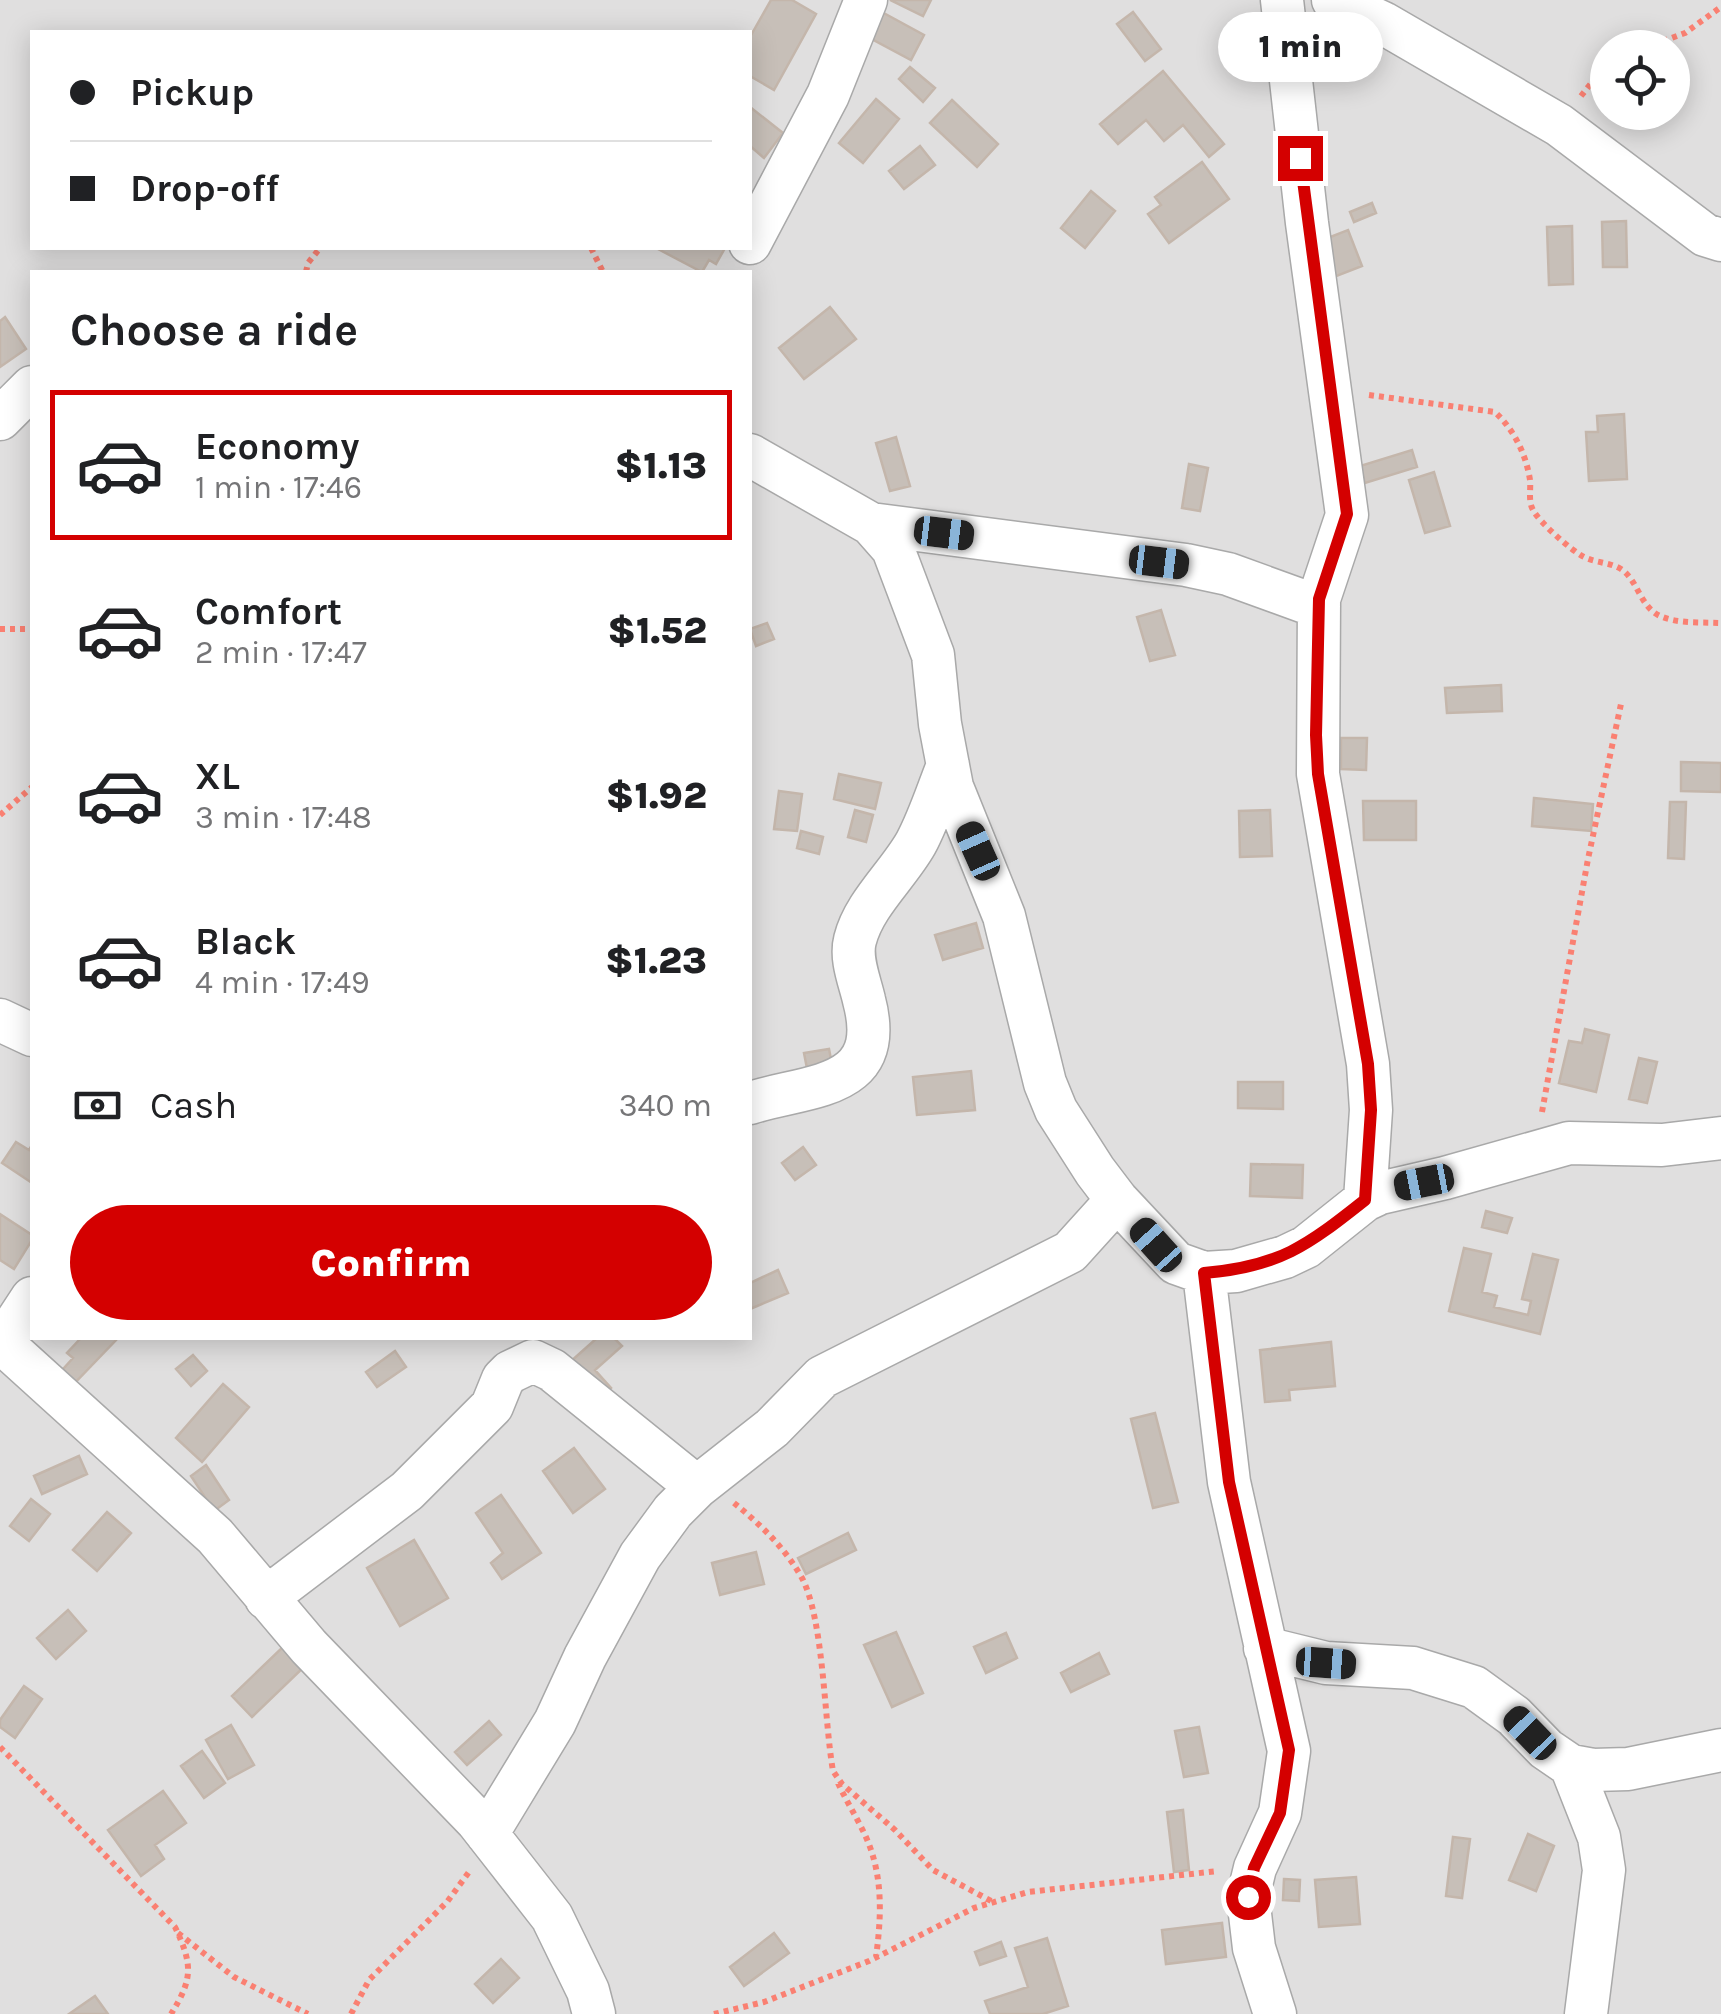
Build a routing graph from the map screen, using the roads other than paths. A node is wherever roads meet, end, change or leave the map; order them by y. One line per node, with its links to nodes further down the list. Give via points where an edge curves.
1 (866, 0): 4 (street, via 828,95)
2 (1282, 0): 10 (street, via 1347,514)
3 (1332, 0): 5 (street, via 1559,125 1705,235)
4 (752, 239)
5 (1721, 240)
6 (30, 389): 7 (street)
7 (0, 419)
8 (752, 456): 9 (street)
9 (872, 524): 10 (street, via 1186,565); 11 (street, via 893,548 926,630)
10 (1319, 607): 17 (street, via 1318,774 1368,1064)
11 (948, 765): 14 (street, via 917,841 854,942 871,1030 860,1061 845,1076 810,1090); 16 (street, via 1004,916 1045,1083)
12 (0, 1020): 13 (street)
13 (30, 1034)
14 (752, 1103)
15 (1721, 1138): 17 (street, via 1662,1145 1569,1143)
16 (1116, 1200): 18 (street, via 1176,1263); 23 (street, via 1070,1252 822,1377 772,1428)
17 (1365, 1200): 18 (street, via 1285,1257)
18 (1204, 1273): 25 (street, via 1229,1482)
19 (30, 1301): 21 (street)
20 (518, 1340): 22 (street)
21 (1, 1345): 24 (street, via 215,1536)
22 (503, 1379): 23 (street, via 528,1362 540,1363); 24 (street, via 492,1406 407,1491)
23 (701, 1483): 28 (street, via 640,1556 555,1722)
24 (266, 1598): 28 (street)
25 (1264, 1648): 27 (street, via 1326,1663 1412,1668 1474,1687); 30 (street, via 1289,1750 1280,1813 1248,1897 1254,1948)
26 (1721, 1750): 27 (street, via 1628,1769)
27 (1571, 1766): 31 (street, via 1599,1837 1604,1870)
28 (486, 1834): 29 (street, via 552,1917)
29 (594, 2014)
30 (1275, 2014)
31 (1586, 2014)

